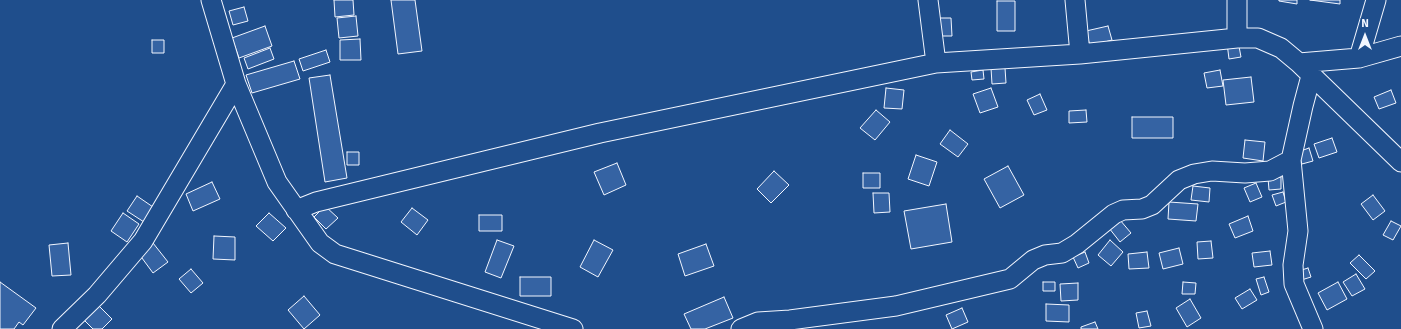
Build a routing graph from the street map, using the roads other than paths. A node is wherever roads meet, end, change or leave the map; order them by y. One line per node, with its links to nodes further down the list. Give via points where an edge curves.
1 (211, 0): 12 (street)
2 (928, 0): 10 (street)
3 (1075, 0): 8 (street)
4 (1237, 0): 6 (street)
5 (1376, 0): 9 (street)
6 (1237, 38): 8 (street); 11 (street, via 1258,38 1282,48)
7 (1401, 46): 9 (street)
8 (1080, 54): 10 (street)
9 (1359, 58): 11 (street)
10 (936, 63): 15 (street, via 600,133 316,202)
11 (1305, 69): 13 (street, via 1303,106); 14 (street)
12 (236, 84): 15 (street, via 276,182); 16 (street, via 143,241)
13 (1291, 160): 18 (street, via 1270,172 1212,171 1179,180 1152,205 1114,214 1077,244 1062,253 1045,255 1033,260 1010,279 896,306 758,322); 19 (street, via 1298,231 1293,265 1294,284)
14 (1401, 162)
15 (296, 210): 17 (street, via 320,243 335,254)
16 (66, 328)
17 (573, 329)
18 (741, 329)
19 (1313, 329)

